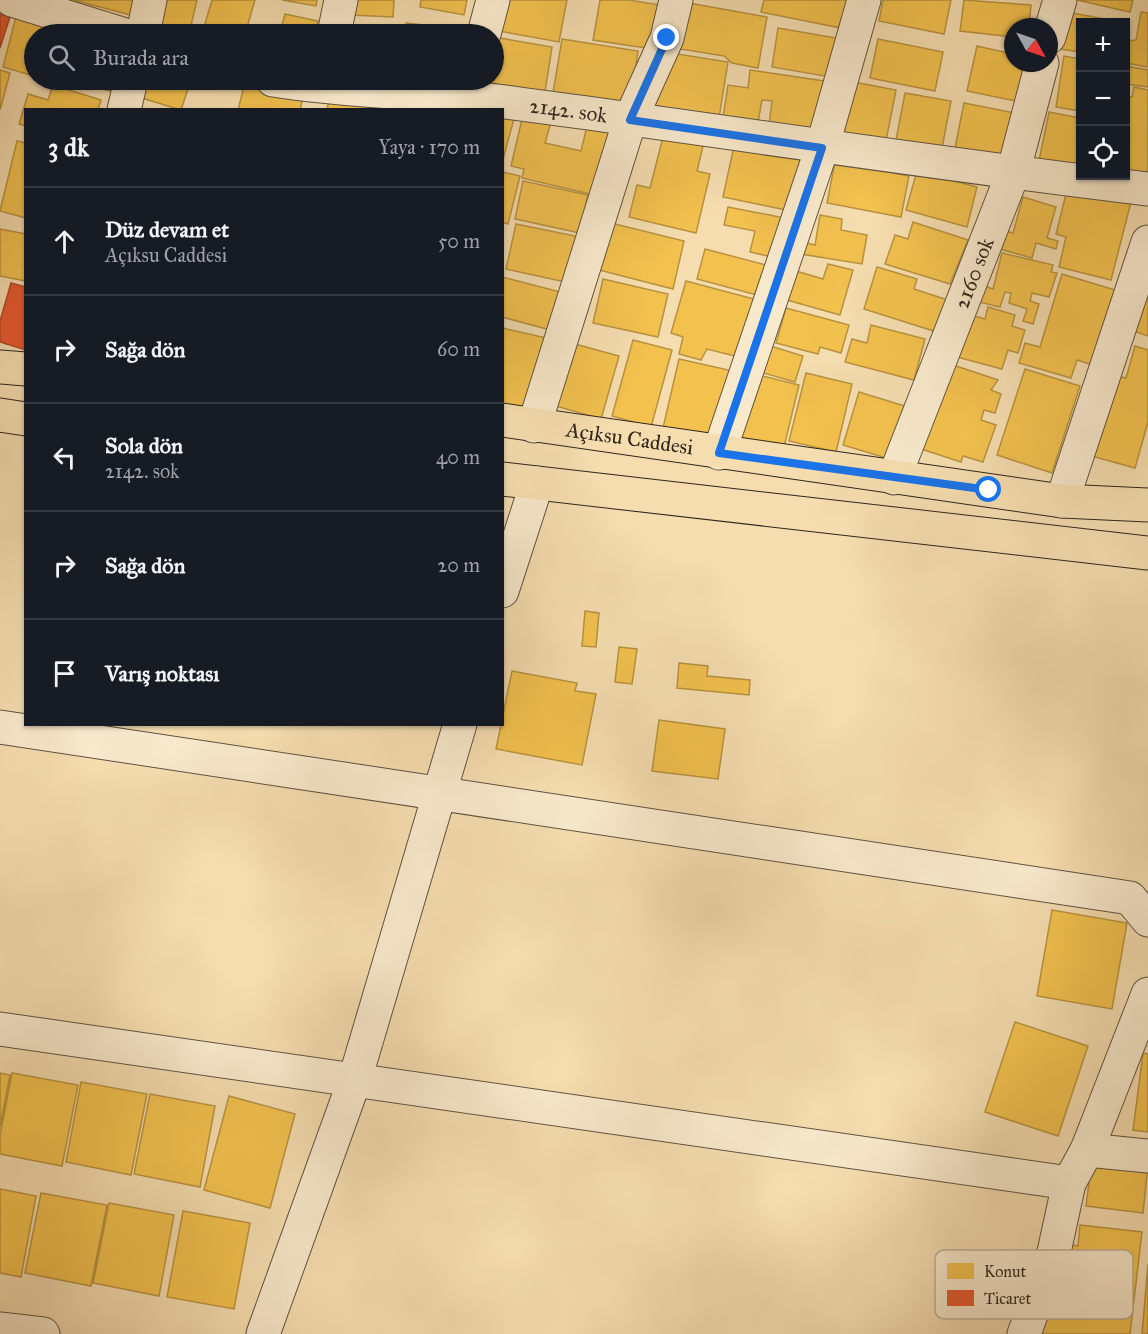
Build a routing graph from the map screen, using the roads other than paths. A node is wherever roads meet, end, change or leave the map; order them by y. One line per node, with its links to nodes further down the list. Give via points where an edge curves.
1 (12, 0): 9 (street)
2 (150, 0): 10 (street)
3 (341, 0): 11 (street)
4 (494, 0): 12 (street)
5 (676, 0): 18 (street, via 667,38)
6 (864, 0): 19 (street)
7 (1059, 0): 8 (street)
8 (1054, 18)
9 (90, 24)
10 (145, 24)
11 (336, 24)
12 (487, 24)
13 (1040, 72): 20 (street, 2160 sok)
14 (128, 90): 17 (street)
15 (322, 92): 16 (street, 2142. sok)
16 (467, 95): 18 (street, 2142. sok)
17 (124, 108)
18 (630, 120): 19 (street, 2142. sok); 28 (street)
19 (822, 148): 20 (street, 2142. sok); 29 (street)
20 (1012, 173): 21 (street, 2142. sok); 30 (street, 2160 sok)
21 (1148, 189)
22 (1148, 242): 33 (street)
23 (0, 367): 24 (main road)
24 (24, 369)
25 (0, 415): 26 (main road)
26 (24, 419)
27 (504, 420): 28 (main road, Açıksu Caddesi)
28 (534, 426): 29 (main road, Açıksu Caddesi)
29 (719, 453): 30 (main road, Açıksu Caddesi)
30 (894, 478): 33 (main road, Açıksu Caddesi)
31 (504, 479): 32 (main road)
32 (537, 483): 35 (main road); 36 (street)
33 (1062, 501): 34 (main road, Açıksu Caddesi)
34 (1148, 505)
35 (1148, 553)
36 (504, 585)
37 (459, 726): 39 (street)
38 (0, 727): 39 (street)
39 (437, 795): 40 (street, via 1130,898); 43 (street)
40 (1148, 920)
41 (1148, 994): 44 (street)
42 (0, 1029): 43 (street)
43 (356, 1078): 46 (street); 51 (street)
44 (1087, 1150): 45 (street); 46 (street)
45 (1148, 1156)
46 (1069, 1183): 47 (street)
47 (1054, 1250)
48 (1029, 1319): 52 (street)
49 (0, 1329): 50 (street)
50 (43, 1334)
51 (263, 1334)
52 (1024, 1334)

